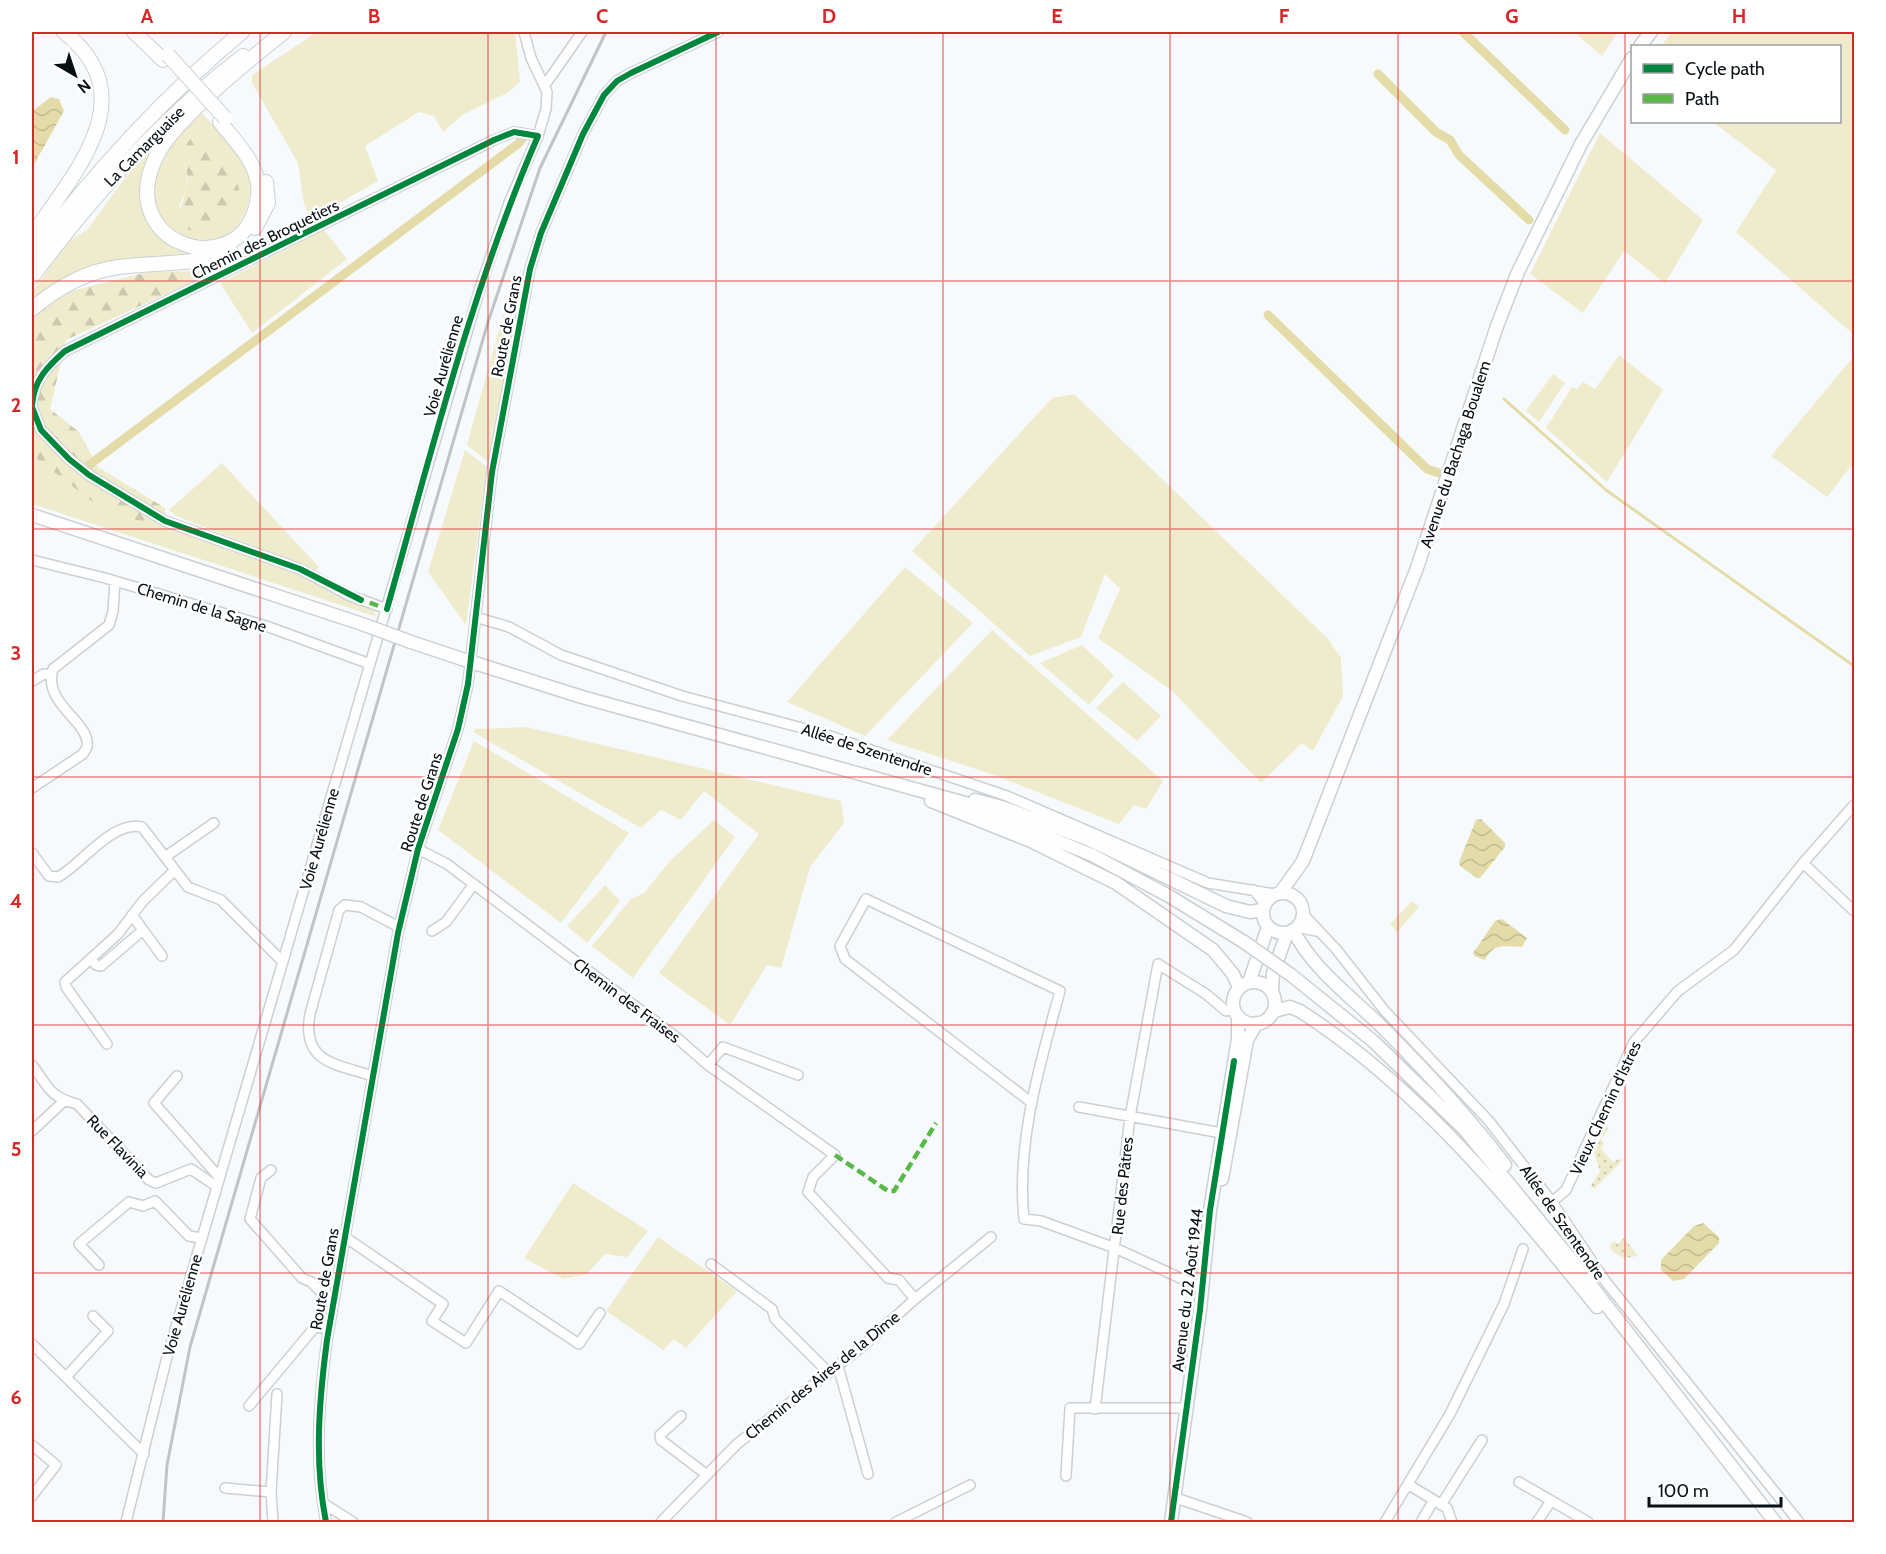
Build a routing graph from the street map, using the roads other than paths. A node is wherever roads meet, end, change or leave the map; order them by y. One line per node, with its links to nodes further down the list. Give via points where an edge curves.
1 (64, 32): 17 (highway, via 93,64 102,96 101,113 86,156)
2 (134, 32): 12 (highway)
3 (146, 32): 12 (highway)
4 (242, 32): 18 (highway, La Camarguaise, via 130,134)
5 (273, 32): 19 (highway, La Camarguaise, via 223,71 145,142 72,224)
6 (284, 32): 15 (highway, via 192,113 167,140 154,162 147,185 151,214 160,229 175,241 195,248 219,247 236,237 252,219 258,199 258,180 248,157)
7 (524, 32): 14 (street, via 534,66)
8 (582, 32): 14 (street)
9 (718, 32): 26 (street, Route de Grans, via 617,81 604,95 541,233 530,270 492,472)
10 (1651, 32): 11 (main road)
11 (1641, 45)
12 (165, 57): 15 (highway)
13 (1631, 60): 38 (main road, Avenue du Bachaga Boualem, via 1581,144 1518,272 1417,568)
14 (546, 88): 16 (street, Voie Aurélienne)
15 (222, 120): 20 (highway, via 255,154 267,188 268,203 262,218 242,243 206,260 118,267 82,276)
16 (538, 136): 21 (street, Chemin des Broquetiers, via 514,132 495,140 65,351 45,368 33,390); 25 (street, Voie Aurélienne, via 509,203 480,288)
17 (32, 236)
18 (32, 255)
19 (32, 277)
20 (32, 309)
21 (32, 406): 25 (street, Chemin des Broquetiers, via 41,430 69,459 165,520 300,569 348,595)
22 (32, 515): 30 (main road, bridge, via 582,697)
23 (32, 560): 24 (street, Chemin de la Sagne)
24 (115, 581): 27 (street, Chemin de la Sagne, via 266,626); 28 (street, via 109,625 53,669)
25 (387, 609): 27 (street, Voie Aurélienne)
26 (475, 617): 35 (street, Route de Grans, via 468,684 458,729); 42 (street, Allée de Szentendre, via 509,627 561,655 682,696 821,733 1008,796 1208,883)
27 (370, 664): 57 (street, Voie Aurélienne)
28 (52, 675): 29 (street, via 44,674); 31 (street, via 60,703 86,735 87,747)
29 (32, 681)
30 (900, 786): 32 (main road); 58 (main road, via 1031,841 1116,883 1213,950)
31 (32, 788)
32 (965, 803): 45 (main road, via 976,800 1012,810 1138,861 1226,906 1250,912); 87 (main road, bridge, via 1092,855 1169,896 1291,975 1373,1041 1438,1102)
33 (1854, 806): 39 (street, Vieux Chemin d'Istres)
34 (214, 823): 37 (street)
35 (418, 849): 41 (street, Chemin des Fraises); 49 (street, Route de Grans)
36 (32, 852): 37 (street, via 49,876 58,877 100,842 135,826 142,827)
37 (165, 857): 40 (street)
38 (1303, 861): 43 (main road); 44 (main road)
39 (1803, 863): 46 (street); 81 (street, Vieux Chemin d'Istres, via 1734,950 1678,991 1634,1042 1566,1190)
40 (175, 870): 48 (street); 57 (street, via 188,887 221,900)
41 (474, 884): 53 (street, via 447,922); 65 (street, Chemin des Fraises)
42 (1254, 890): 43 (street, Allée de Szentendre); 45 (street)
43 (1278, 893): 44 (main road); 45 (main road)
44 (1297, 898): 47 (main road)
45 (1263, 907): 50 (main road)
46 (1854, 911)
47 (1303, 914): 52 (main road); 54 (street, Allée de Szentendre)
48 (132, 915): 51 (street); 56 (street)
49 (399, 927): 68 (street, Route de Grans); 68 (street, via 361,907 350,904 339,910 308,1023 309,1045 317,1054)
50 (1268, 927): 52 (main road, via 1276,932); 58 (main road)
51 (143, 930): 55 (street); 56 (street, via 101,966)
52 (1293, 930): 54 (street); 59 (main road, via 1273,973); 87 (main road, via 1313,962 1400,1046 1479,1132)
53 (432, 931)
54 (1316, 931): 81 (street, Allée de Szentendre, via 1489,1121)
55 (162, 956)
56 (92, 960): 63 (street, via 64,984)
57 (283, 962): 80 (street, Voie Aurélienne)
58 (1244, 985): 59 (main road, via 1262,983); 61 (main road, via 1234,998)
59 (1272, 990): 60 (main road)
60 (1274, 1011): 62 (main road); 97 (main road, via 1290,1007 1300,1011 1383,1072 1475,1162 1610,1323)
61 (1236, 1013): 62 (main road, via 1250,1023); 71 (main road, Avenue du 22 Août 1944, via 1238,1039); 76 (street, Rue des Pâtres, via 1226,1011 1158,964)
62 (1257, 1023): 75 (main road, Avenue du 22 Août 1944, via 1247,1040)
63 (107, 1044)
64 (32, 1065): 72 (street, Rue Flavinia, via 54,1095)
65 (708, 1065): 66 (street, via 723,1047); 91 (street, Chemin des Fraises, via 834,1155 813,1177 808,1192 888,1278 899,1280)
66 (798, 1075)
67 (177, 1076): 80 (street, via 154,1103)
68 (373, 1076): 84 (street, Route de Grans)
69 (1034, 1087): 70 (street); 70 (street, via 1060,991 866,899 840,946 845,959); 73 (street)
70 (1015, 1092): 73 (street)
71 (1228, 1098): 75 (main road); 78 (main road, Avenue du 22 Août 1944)
72 (64, 1101): 77 (street); 80 (street, Rue Flavinia, via 77,1104 149,1180 156,1183 190,1169)
73 (1032, 1103): 85 (street, via 1021,1192 1024,1219 1041,1221)
74 (1079, 1107): 76 (street)
75 (1235, 1109): 78 (main road, Avenue du 22 Août 1944)
76 (1130, 1117): 78 (street); 85 (street, Rue des Pâtres)
77 (32, 1131)
78 (1226, 1134): 90 (main road, Avenue du 22 Août 1944, via 1210,1210)
79 (271, 1170): 92 (street, via 261,1178 250,1219 302,1278)
80 (218, 1181): 83 (street, Voie Aurélienne)
81 (1552, 1202): 136 (street, Allée de Szentendre, via 1606,1282)
82 (991, 1237): 91 (street, Chemin des Aires de la Dîme)
83 (201, 1238): 89 (street, via 189,1236 155,1201 143,1206 129,1202 79,1244); 108 (street, Voie Aurélienne)
84 (345, 1238): 92 (street, Route de Grans); 93 (street, via 443,1304 432,1321 465,1343 499,1291 579,1344)
85 (1115, 1248): 90 (street); 104 (street, Rue des Pâtres)
86 (1523, 1249): 114 (street, via 1504,1304 1450,1414)
87 (1569, 1257): 97 (main road)
88 (711, 1264): 99 (street, via 772,1309 775,1319)
89 (99, 1265)
90 (1202, 1288): 103 (main road, Avenue du 22 Août 1944)
91 (915, 1299): 98 (street, Chemin des Aires de la Dîme)
92 (333, 1304): 95 (street, Route de Grans)
93 (600, 1313)
94 (93, 1316): 100 (street, via 108,1331)
95 (328, 1329): 102 (street, via 315,1327); 120 (street, Route de Grans, via 319,1403)
96 (32, 1344): 100 (street)
97 (1636, 1346): 135 (main road)
98 (838, 1366): 99 (street, Chemin des Aires de la Dîme); 109 (street)
99 (829, 1373): 110 (street, Chemin des Aires de la Dîme, via 738,1444)
100 (66, 1377): 108 (street)
101 (277, 1394): 116 (street)
102 (249, 1406)
103 (1187, 1408): 104 (street); 118 (main road, Avenue du 22 Août 1944)
104 (1095, 1409): 111 (street, via 1070,1408)
105 (681, 1416): 110 (street, via 660,1435 661,1440)
106 (1482, 1440): 121 (street)
107 (32, 1445): 117 (street, via 56,1465)
108 (144, 1454): 122 (street, Voie Aurélienne)
109 (868, 1474)
110 (707, 1475): 126 (street, Chemin des Aires de la Dîme)
111 (1066, 1476)
112 (1519, 1482): 119 (street)
113 (970, 1485): 127 (street)
114 (1409, 1485): 121 (street); 130 (street)
115 (225, 1488): 116 (street)
116 (271, 1492): 123 (street)
117 (32, 1496)
118 (1173, 1497): 128 (main road, Avenue du 22 Août 1944); 129 (street)
119 (1551, 1501): 133 (street); 134 (street)
120 (323, 1503): 124 (street, Route de Grans); 125 (street)
121 (1438, 1503): 131 (street); 132 (street, via 1447,1508)
122 (126, 1522)
123 (273, 1522)
124 (326, 1522)
125 (353, 1522)
126 (661, 1522)
127 (896, 1522)
128 (1171, 1522)
129 (1246, 1522)
130 (1385, 1522)
131 (1421, 1522)
132 (1452, 1522)
133 (1537, 1522)
134 (1588, 1522)
135 (1775, 1522)
136 (1799, 1522)

